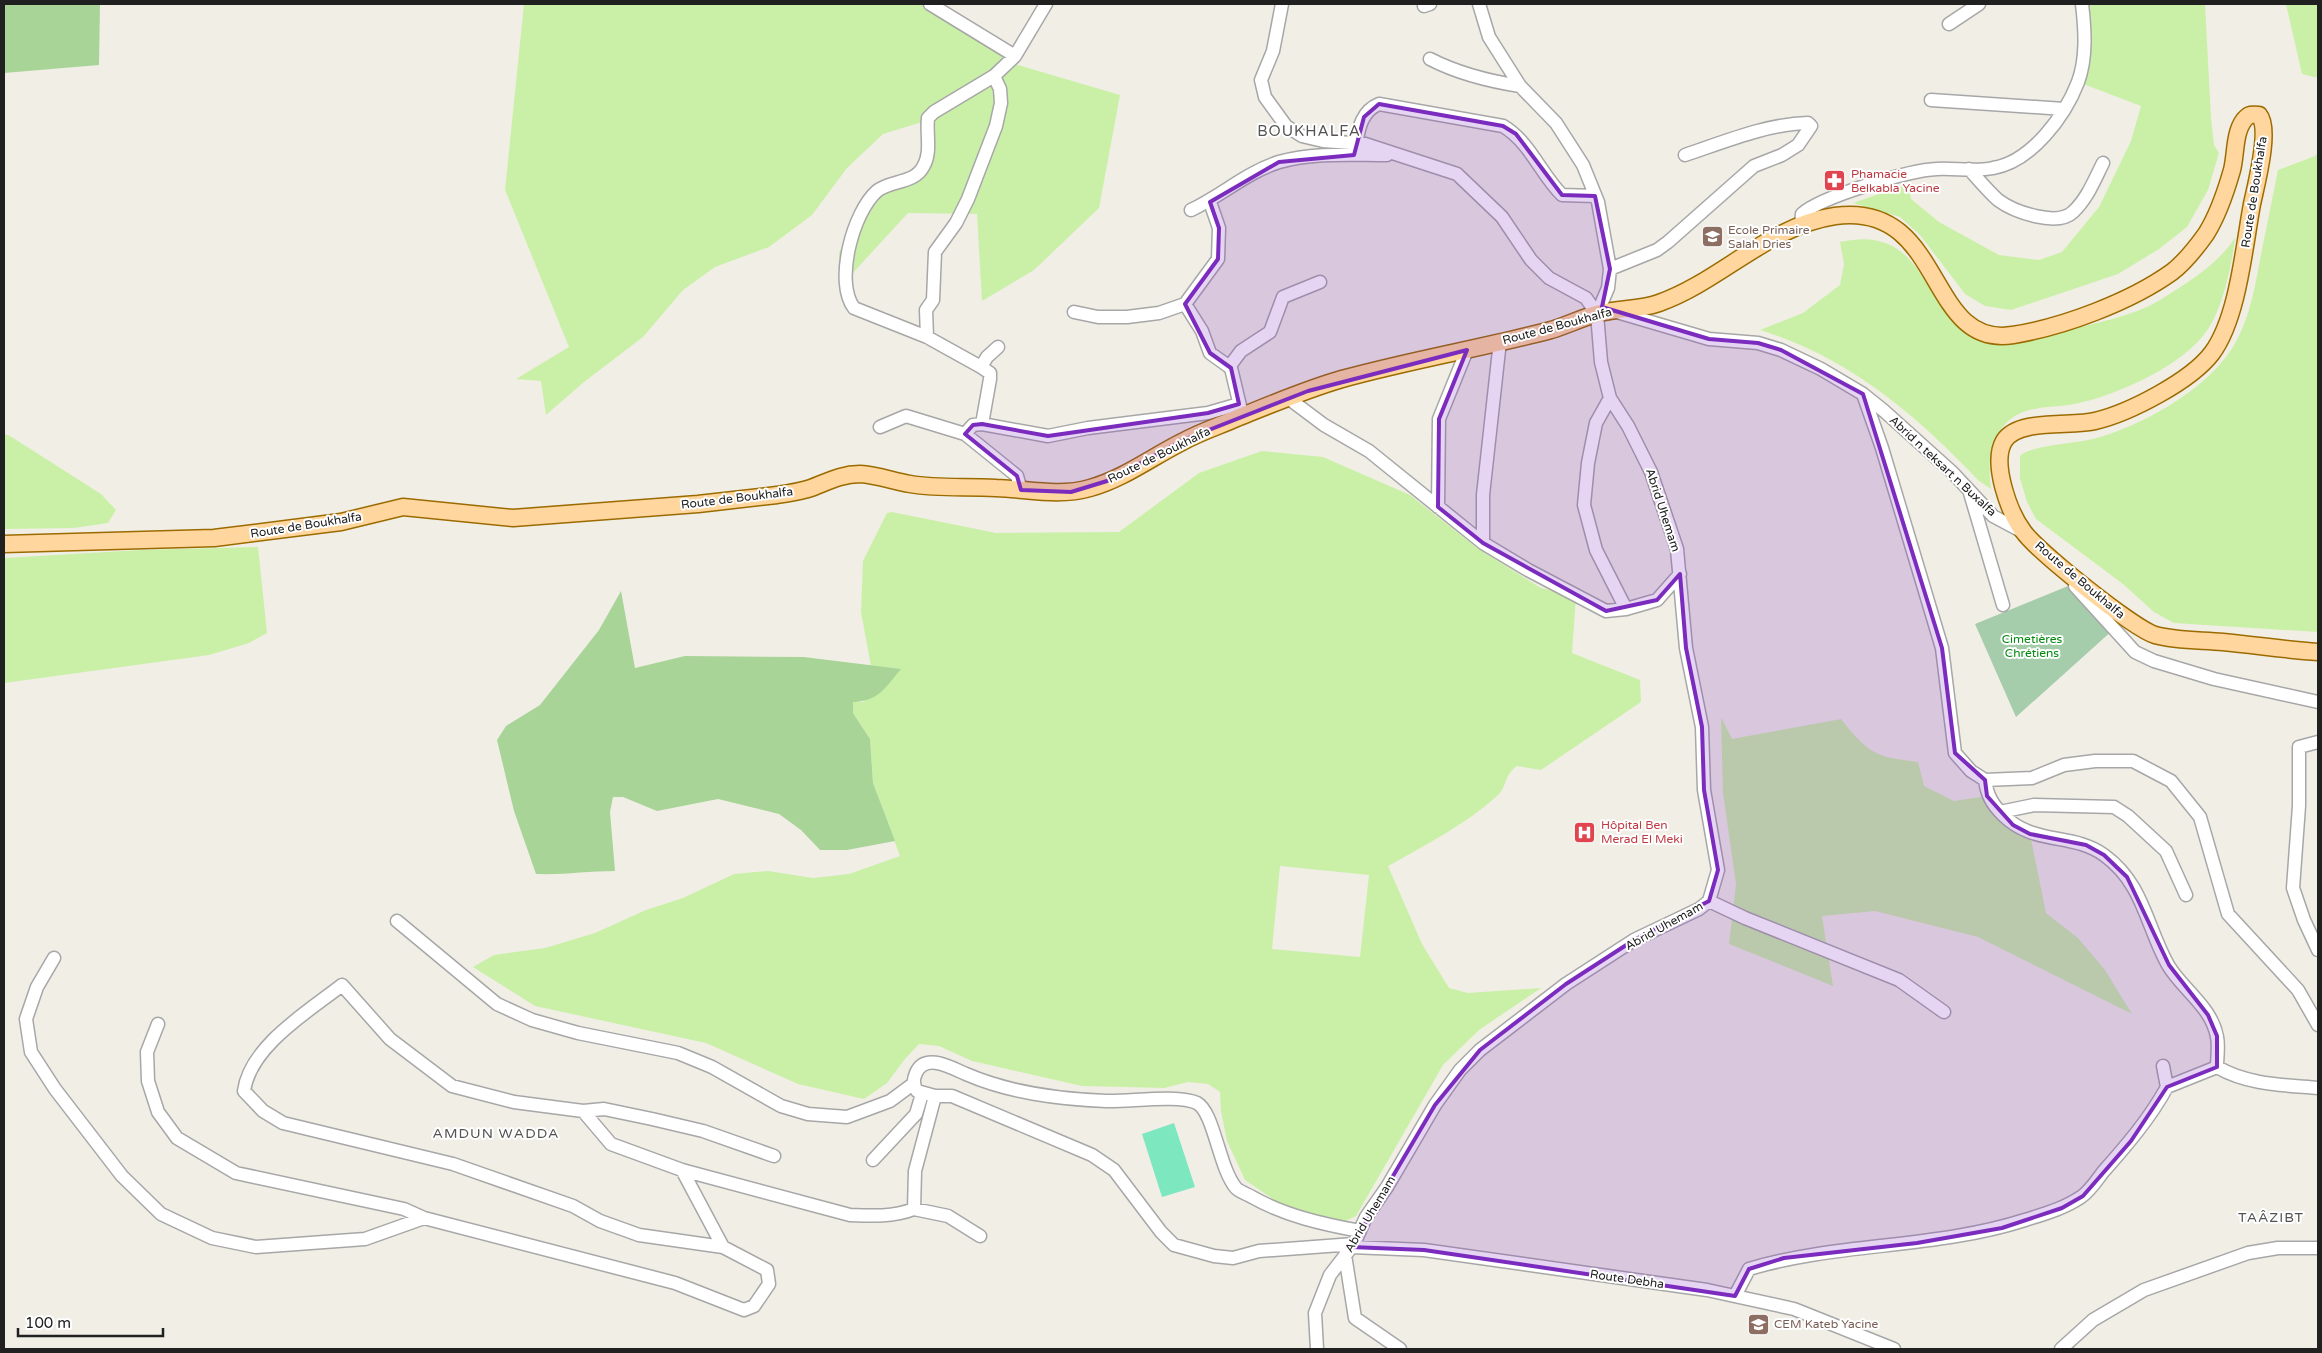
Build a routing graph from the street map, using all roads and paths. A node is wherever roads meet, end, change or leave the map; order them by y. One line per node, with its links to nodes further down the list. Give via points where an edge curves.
1 (930, 4): 8 (street)
2 (1046, 4): 8 (street)
3 (1282, 4): 14 (street, via 1273,51 1261,80 1272,108 1286,126 1302,136)
4 (1479, 4): 11 (street, via 1489,37)
5 (1979, 4): 7 (street)
6 (2082, 4): 13 (street, via 2085,29 2083,56 2078,82)
7 (1949, 24)
8 (1015, 56): 10 (street)
9 (1430, 59): 11 (street, via 1487,81)
10 (994, 76): 28 (street, via 1000,89 1001,103 996,126 968,199 935,252 934,300 926,310); 28 (street, via 928,118 928,154 923,168 914,177 884,186 875,193 862,213 849,249 845,274 848,301 854,308)
11 (1520, 86): 19 (street, via 1556,123 1583,165)
12 (1931, 100): 13 (street)
13 (2064, 109): 18 (street, via 2051,130 2012,162 1994,168)
14 (1356, 144): 15 (street); 19 (street, via 1364,117 1379,104 1503,126 1516,134 1562,195)
15 (1397, 155): 20 (street, via 1324,155 1279,162 1230,187); 27 (street, via 1457,174 1502,217 1543,272)
16 (1685, 155): 23 (street, via 1791,123 1808,123 1811,126 1798,145 1754,166 1657,250)
17 (2103, 164): 18 (street, via 2088,195 2072,214 2059,220 2042,219 1999,200)
18 (1969, 169): 22 (street, via 1935,168 1862,186 1811,206 1802,214)
19 (1595, 196): 23 (street)
20 (1210, 202): 21 (street); 25 (street, via 1219,228 1218,259)
21 (1191, 210)
22 (1802, 226): 27 (main road, Route de Boukhalfa, via 1773,239 1672,298 1640,308); 44 (main road, Route de Boukhalfa, via 1825,218 1854,215 1898,228 1967,324 1996,336 2014,335 2069,320 2119,301 2164,276 2185,260 2207,232 2215,215 2229,180 2240,127 2245,118 2251,115 2263,120 2260,166 2239,275 2228,319 2212,353 2177,382 2112,416 2077,424 2026,427 2013,432 2004,441 2000,471 2011,510)
23 (1610, 269): 27 (street)
24 (1320, 282): 33 (street, via 1283,297 1270,332 1241,351)
25 (1185, 304): 26 (street, via 1159,313 1127,317 1098,317); 33 (street, via 1202,331 1210,353)
26 (1074, 312)
27 (1605, 312): 29 (main road, Route de Boukhalfa); 34 (street, Abrid n teksart n Buxalfa, via 1709,339 1758,343 1782,350); 36 (street, Abrid Uhemam, via 1598,343)
28 (927, 337): 32 (street)
29 (1500, 342): 31 (main road, Route de Boukhalfa); 45 (street, via 1483,495)
30 (998, 347): 32 (street)
31 (1467, 350): 35 (main road, Route de Boukhalfa, via 1342,380); 43 (street, via 1439,419)
32 (981, 367): 38 (street, via 990,373)
33 (1229, 367): 37 (street, via 1232,368)
34 (1863, 394): 42 (street, Abrid n teksart n Buxalfa); 54 (street, via 1942,648 1955,753)
35 (1288, 398): 37 (main road, Route de Boukhalfa); 43 (street, via 1324,425 1369,451)
36 (1610, 398): 48 (street, Abrid Uhemam, via 1651,472 1677,549); 50 (street, via 1596,423 1584,505 1596,550)
37 (1240, 410): 38 (street, via 1088,428 1048,436); 41 (main road, Route de Boukhalfa, via 1098,485 1071,492)
38 (982, 424): 40 (street, via 973,425)
39 (880, 427): 40 (street, via 906,416)
40 (965, 434): 41 (street, via 1017,476)
41 (1021, 490): 46 (main road, Route de Boukhalfa, via 936,487 856,474 777,495 554,516 512,518 403,506 341,522 214,538)
42 (1969, 490): 44 (street, Abrid n teksart n Buxalfa, via 1993,516); 49 (street)
43 (1438, 507): 45 (street)
44 (2024, 532): 47 (main road, Route de Boukhalfa)
45 (1483, 543): 50 (street, via 1606,611)
46 (4, 544)
47 (2060, 566): 51 (main road, Route de Boukhalfa, via 2128,620 2154,634); 52 (street, via 2135,652 2214,679)
48 (1680, 574): 50 (street, via 1657,600); 57 (street, Abrid Uhemam, via 1686,648 1702,728 1704,790 1718,870)
49 (2003, 605)
50 (1626, 609)
51 (2318, 652)
52 (2318, 702)
53 (2318, 742): 59 (street, via 2300,747 2293,888)
54 (1985, 780): 55 (street, via 1987,796); 63 (street, via 2032,778 2064,765 2132,761 2171,781 2200,817 2228,914 2298,990)
55 (2000, 812): 56 (street, via 2034,805 2114,807 2166,852); 65 (street, via 2030,834 2086,845 2104,855 2127,877 2148,914 2168,965 2208,1015 2217,1036)
56 (2186, 895)
57 (1709, 901): 61 (street, via 1899,980); 76 (street, Abrid Uhemam, via 1634,940 1566,984 1480,1050 1460,1070 1435,1105)
58 (396, 921): 66 (street, via 496,1004 532,1020 578,1033 678,1053 799,1112 847,1117 890,1101)
59 (2318, 950)
60 (54, 958): 75 (street, via 37,986 26,1019 31,1052 55,1089 122,1176 161,1214 212,1238 256,1247 365,1239)
61 (1944, 1012)
62 (158, 1024): 75 (street, via 147,1052 148,1081 158,1112 177,1138 236,1173 404,1209)
63 (2318, 1025)
64 (2163, 1066): 67 (street)
65 (2217, 1067): 67 (street); 68 (street, via 2229,1074 2263,1083)
66 (914, 1084): 69 (street, via 917,1091); 76 (street, via 917,1070 933,1062 1019,1092 1108,1101 1180,1100 1198,1104 1209,1118 1226,1172 1237,1189 1290,1214)
67 (2167, 1087): 81 (street, via 2131,1141 2083,1196 2062,1208 2002,1228 1784,1258 1749,1269)
68 (2318, 1088)
69 (929, 1095): 72 (street); 74 (street, via 915,1171); 80 (street, Route Debha, via 952,1096 1092,1156 1114,1170 1174,1245 1233,1258 1259,1250)
70 (583, 1112): 71 (street, via 604,1109 652,1119 702,1131); 73 (street, via 611,1144); 78 (street, via 514,1102 452,1086 390,1039 342,985 271,1043 254,1064 244,1091 263,1111 283,1123 453,1164 573,1206 600,1221 639,1235)
71 (774, 1156)
72 (874, 1160)
73 (682, 1170): 74 (street, via 850,1215 900,1214); 78 (street)
74 (914, 1209): 77 (street, via 948,1216)
75 (424, 1218): 78 (street, via 675,1283 744,1310 754,1306 768,1284 767,1270)
76 (1360, 1231): 80 (street, Abrid Uhemam)
77 (980, 1236)
78 (723, 1247)
79 (2318, 1248): 85 (street, via 2278,1248 2248,1253 2144,1290 2093,1320)
80 (1350, 1249): 81 (street, Route Debha, via 1424,1250); 82 (street, Abrid Uhemam, via 1330,1275 1315,1313); 83 (street, via 1355,1318)
81 (1736, 1296): 84 (street, Route Debha, via 1794,1309)
82 (1317, 1349)
83 (1400, 1349)
84 (1894, 1349)
85 (2061, 1349)

